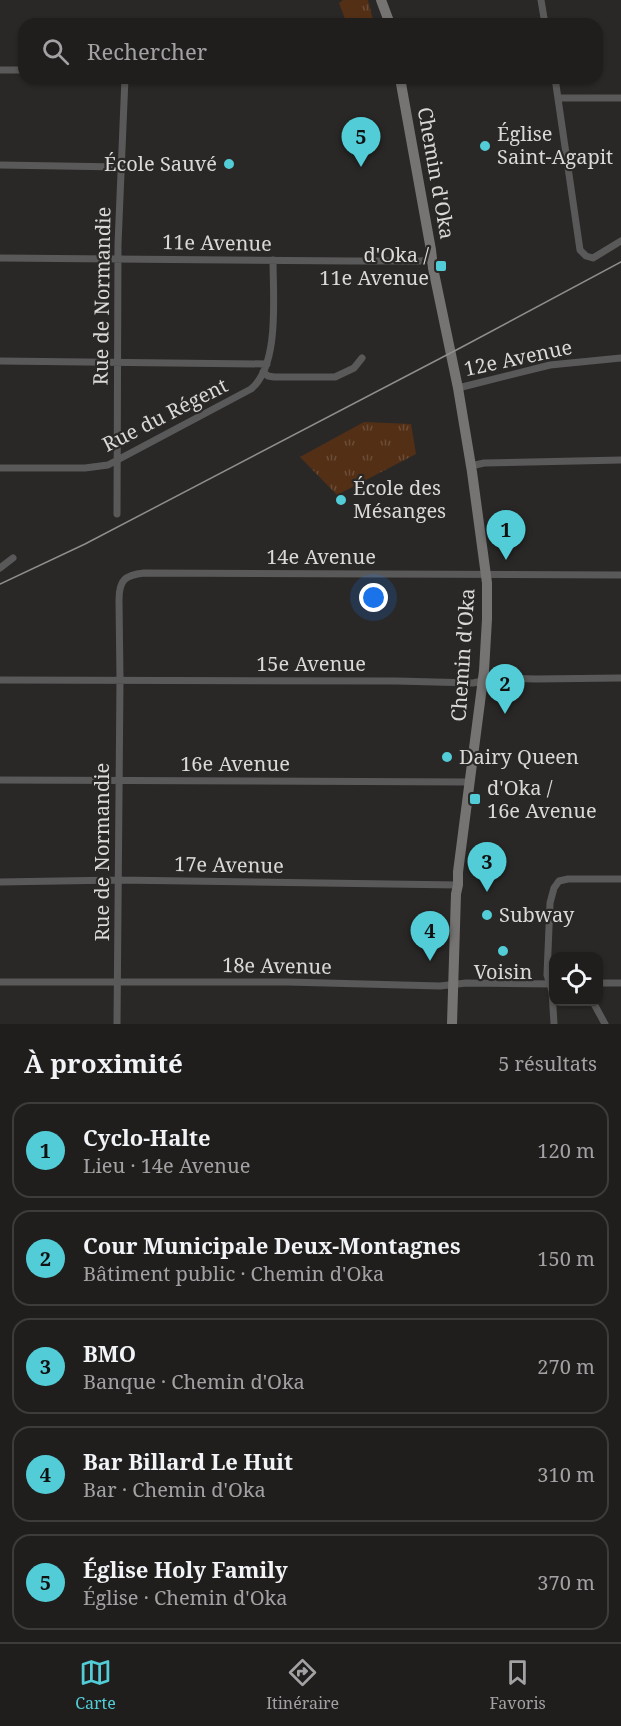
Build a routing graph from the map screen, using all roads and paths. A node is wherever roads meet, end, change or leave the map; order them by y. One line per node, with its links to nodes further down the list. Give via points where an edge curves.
1 (381, 0): 3 (main road)
2 (541, 0): 4 (street)
3 (388, 18)
4 (544, 18)
5 (0, 70): 6 (street)
6 (18, 70)
7 (125, 84): 13 (street, Rue de Normandie)
8 (401, 84): 17 (main road, Chemin d'Oka)
9 (556, 84): 10 (street)
10 (559, 98): 11 (street); 14 (street, via 580,250 593,258)
11 (621, 98)
12 (0, 165): 13 (street)
13 (121, 167): 16 (street, Rue de Normandie)
14 (621, 242)
15 (0, 258): 16 (street, 11e Avenue)
16 (118, 258): 18 (street, 11e Avenue); 22 (street, Rue de Normandie)
17 (433, 259): 18 (street, 11e Avenue); 25 (main road, Chemin d'Oka)
18 (273, 260): 23 (street, Rue du Régent, via 272,344)
19 (362, 358): 24 (street, via 354,368 335,377 274,377)
20 (621, 358): 25 (street, 12e Avenue, via 550,364)
21 (0, 361): 22 (street)
22 (117, 362): 23 (street); 26 (street, Rue de Normandie)
23 (267, 364): 24 (street, Rue du Régent)
24 (263, 372): 26 (street, Rue du Régent, via 258,382 237,397)
25 (458, 388): 28 (main road, Chemin d'Oka)
26 (118, 459): 29 (street, Rue du Régent, via 108,465 85,468); 30 (street, Rue de Normandie)
27 (621, 460): 28 (street)
28 (471, 466): 33 (main road, Chemin d'Oka)
29 (0, 468)
30 (117, 514)
31 (13, 558): 32 (street)
32 (0, 568)
33 (486, 574): 34 (street, 14e Avenue); 37 (street, 14e Avenue, via 130,575 122,582 119,593); 38 (main road, Chemin d'Oka)
34 (621, 575)
35 (621, 678): 38 (street, 15e Avenue)
36 (0, 680): 37 (street, 15e Avenue)
37 (120, 680): 38 (street, 15e Avenue); 40 (street, Rue de Normandie)
38 (483, 681): 41 (main road, Chemin d'Oka)
39 (0, 780): 40 (street, 16e Avenue)
40 (119, 780): 41 (street, 16e Avenue); 43 (street, Rue de Normandie)
41 (469, 782): 45 (main road, Chemin d'Oka)
42 (621, 879): 46 (street, via 568,879 557,883 550,903)
43 (118, 880): 44 (street, 17e Avenue); 45 (street, 17e Avenue); 48 (street, Rue de Normandie)
44 (0, 882)
45 (458, 885): 51 (main road, Chemin d'Oka)
46 (549, 979)
47 (0, 982): 48 (street, 18e Avenue)
48 (118, 982): 51 (street, 18e Avenue); 55 (street, Rue de Normandie)
49 (603, 983): 50 (street)
50 (621, 983)
51 (453, 984): 52 (street, 18e Avenue); 56 (main road, Chemin d'Oka)
52 (549, 984)
53 (553, 1006): 57 (street)
54 (595, 1006): 58 (street)
55 (117, 1024)
56 (452, 1024)
57 (554, 1024)
58 (605, 1024)

